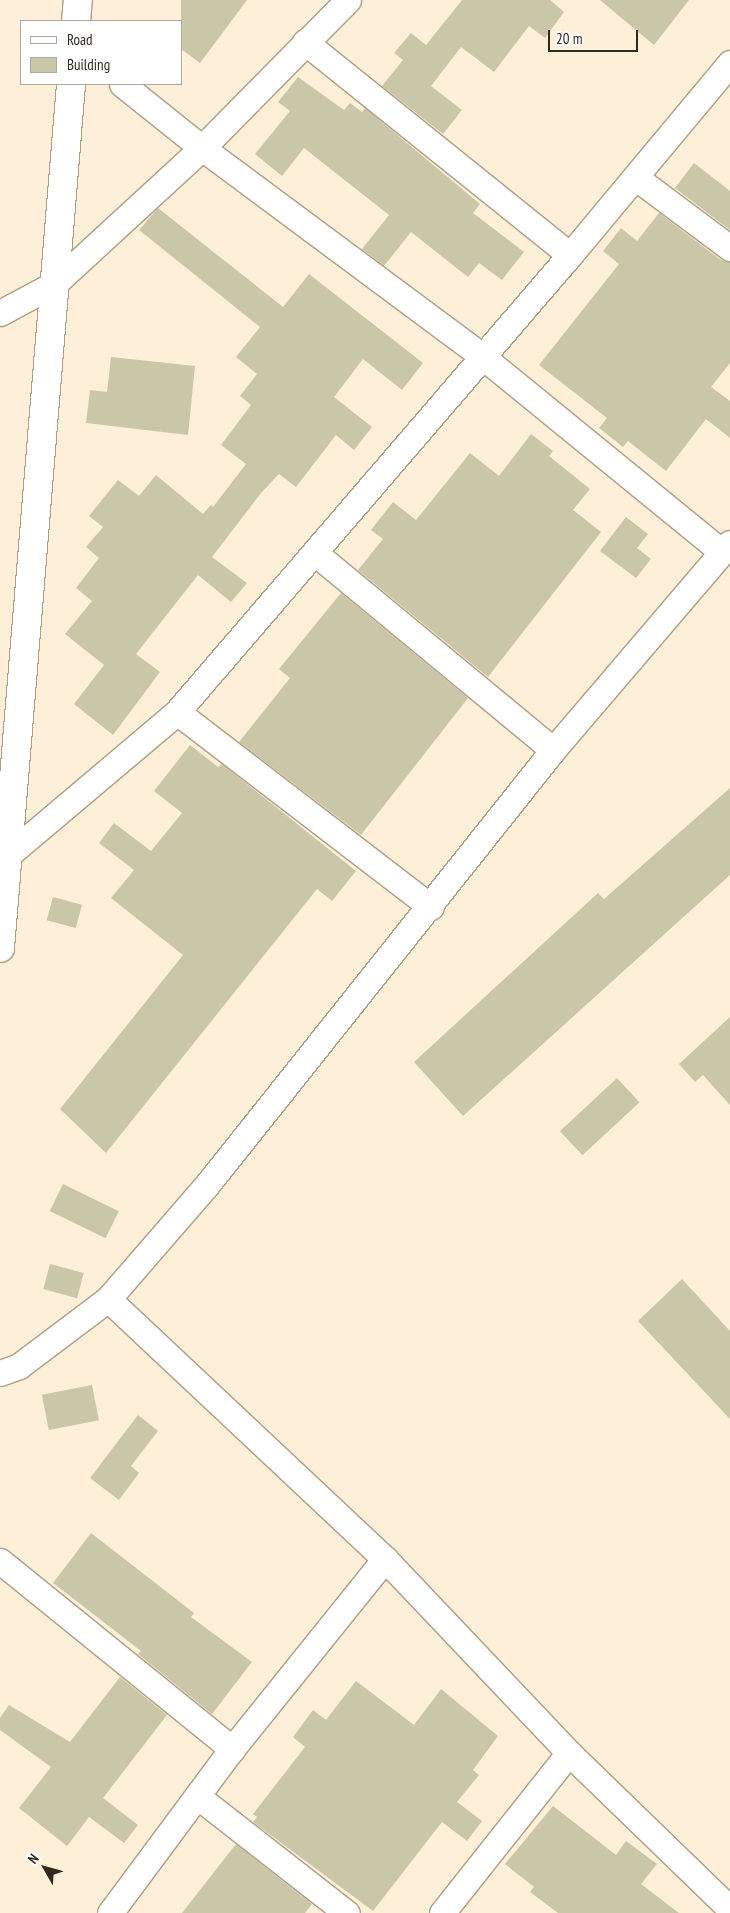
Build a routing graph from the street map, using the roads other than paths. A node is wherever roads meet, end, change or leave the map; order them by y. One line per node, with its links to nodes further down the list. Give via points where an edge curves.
1 (78, 0): 3 (street)
2 (348, 0): 4 (street)
3 (76, 20)
4 (305, 42): 8 (street); 11 (street)
5 (730, 63): 9 (street)
6 (71, 85): 12 (street)
7 (123, 85): 8 (street)
8 (202, 148): 12 (street); 14 (street)
9 (635, 177): 10 (street); 11 (street)
10 (730, 248)
11 (570, 256): 14 (street)
12 (54, 284): 13 (street); 19 (street)
13 (0, 313)
14 (483, 356): 15 (street); 16 (street)
15 (726, 547): 18 (street)
16 (315, 552): 17 (street); 18 (street)
17 (177, 712): 19 (street); 20 (street)
18 (553, 750): 20 (street)
19 (8, 855): 21 (street)
20 (431, 907): 22 (street, via 206,1186)
21 (0, 937)
22 (108, 1300): 23 (street, via 20,1366); 24 (street)
23 (0, 1372)
24 (385, 1559): 26 (street); 27 (street)
25 (0, 1561): 26 (street)
26 (232, 1750): 28 (street)
27 (568, 1753): 29 (street); 32 (street)
28 (198, 1796): 30 (street); 31 (street)
29 (730, 1909)
30 (110, 1913)
31 (347, 1913)
32 (442, 1913)

